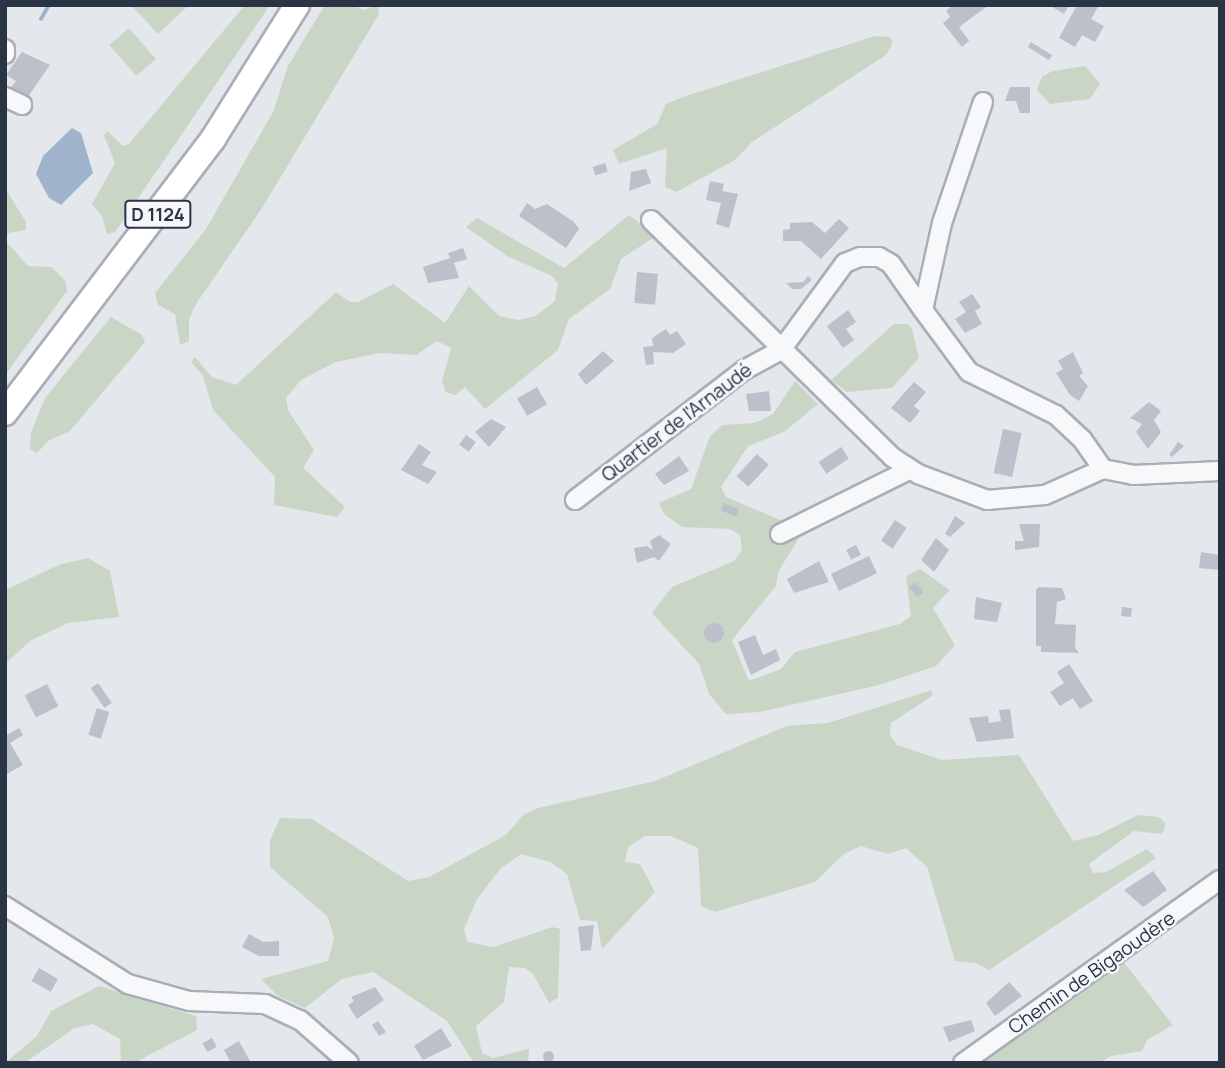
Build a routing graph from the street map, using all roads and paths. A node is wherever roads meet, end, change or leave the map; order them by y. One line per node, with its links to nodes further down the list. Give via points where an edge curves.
1 (297, 5): 10 (highway, D 1124, via 213,139)
2 (5, 48): 3 (street)
3 (5, 54)
4 (5, 97): 6 (street)
5 (983, 102): 8 (street, via 942,223)
6 (22, 106)
7 (651, 220): 9 (street)
8 (923, 310): 9 (street, Quartier de l'Arnaudé, via 891,264 860,257 835,275); 11 (street, Quartier de l'Arnaudé, via 969,372 1056,415 1082,439)
9 (781, 350): 12 (street); 14 (street, Quartier de l'Arnaudé, via 744,370)
10 (5, 413)
11 (1103, 469): 12 (street, via 1045,495 987,500); 13 (street, via 1133,475)
12 (909, 470): 15 (street)
13 (1220, 471)
14 (575, 500)
15 (780, 534)
16 (1220, 880): 19 (street, Chemin de Bigaoudère)
17 (5, 906): 18 (street, via 128,984 189,1001 265,1003 300,1020)
18 (349, 1063)
19 (963, 1063)

